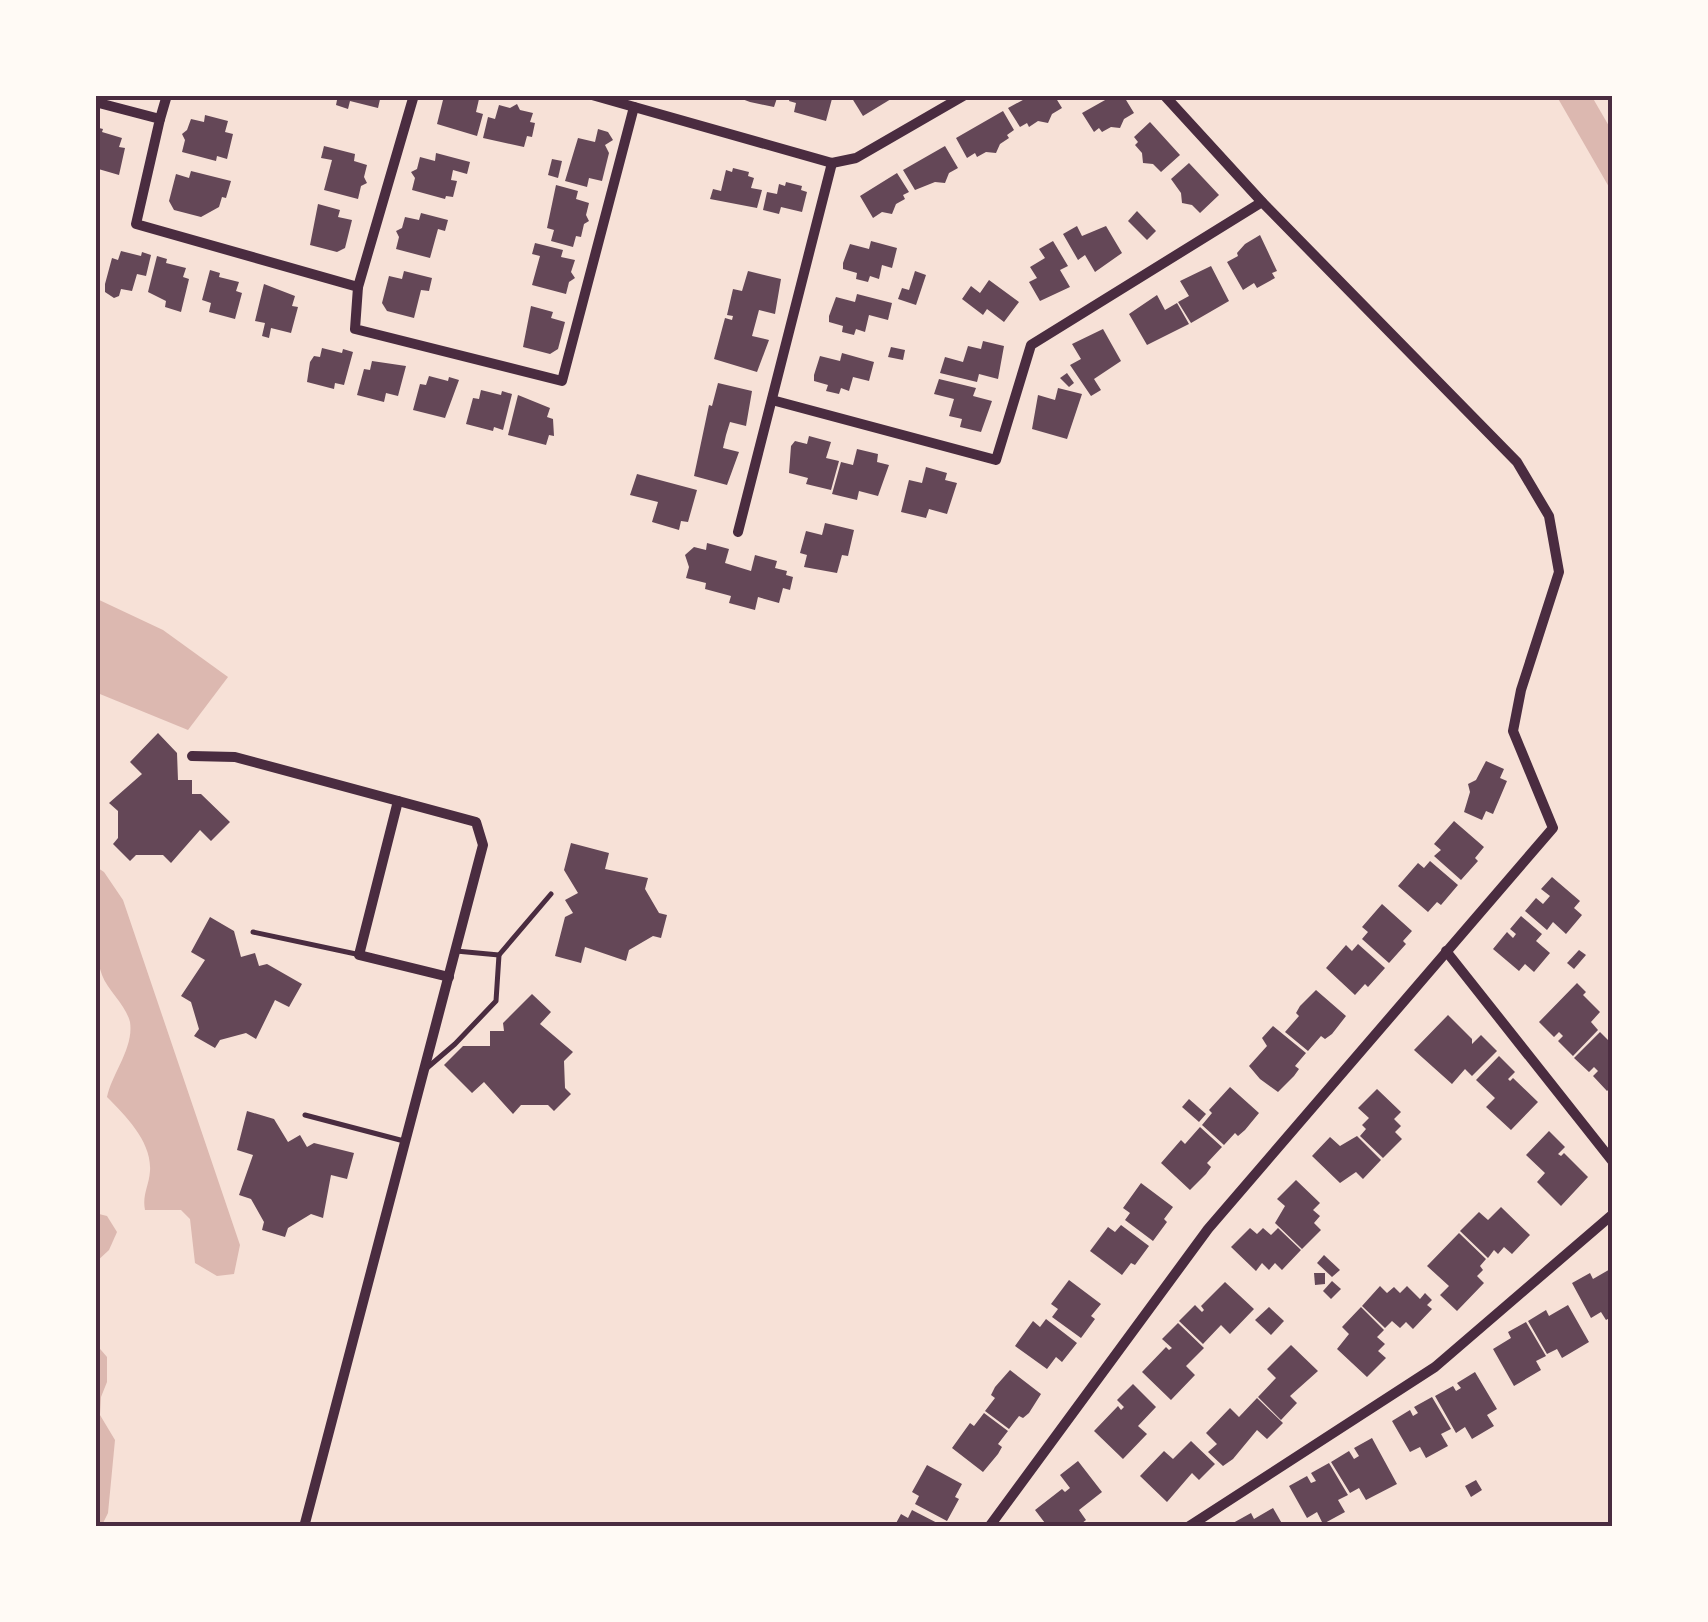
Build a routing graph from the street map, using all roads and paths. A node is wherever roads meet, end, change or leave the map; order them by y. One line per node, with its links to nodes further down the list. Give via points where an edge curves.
1 (167, 95): 8 (street)
2 (414, 95): 11 (street)
3 (592, 95): 7 (street)
4 (965, 95): 9 (street, via 856,158)
5 (1164, 95): 10 (street)
6 (95, 102): 8 (street)
7 (634, 107): 9 (street); 11 (street, via 562,381 355,329)
8 (160, 120): 11 (street, via 136,224)
9 (832, 163): 12 (street)
10 (1262, 202): 12 (street, via 1031,346 996,460); 19 (street, via 1518,462 1549,516 1559,572 1514,731 1553,828)
11 (358, 287)
12 (772, 400): 13 (street)
13 (738, 532)
14 (192, 756): 15 (street, via 235,757)
15 (398, 801): 18 (street, via 476,822 483,846); 20 (street)
16 (551, 894): 21 (lane)
17 (253, 932): 20 (lane)
18 (456, 951): 21 (lane); 22 (street)
19 (1446, 951): 26 (street); 28 (street, via 1208,1229)
20 (360, 955): 22 (street)
21 (499, 955): 23 (lane, via 496,1000)
22 (449, 977): 23 (street)
23 (424, 1070): 25 (street)
24 (305, 1115): 25 (lane)
25 (406, 1142): 29 (street)
26 (1613, 1162)
27 (1613, 1214): 30 (street, via 1435,1366)
28 (990, 1526)
29 (304, 1527)
30 (1188, 1527)

